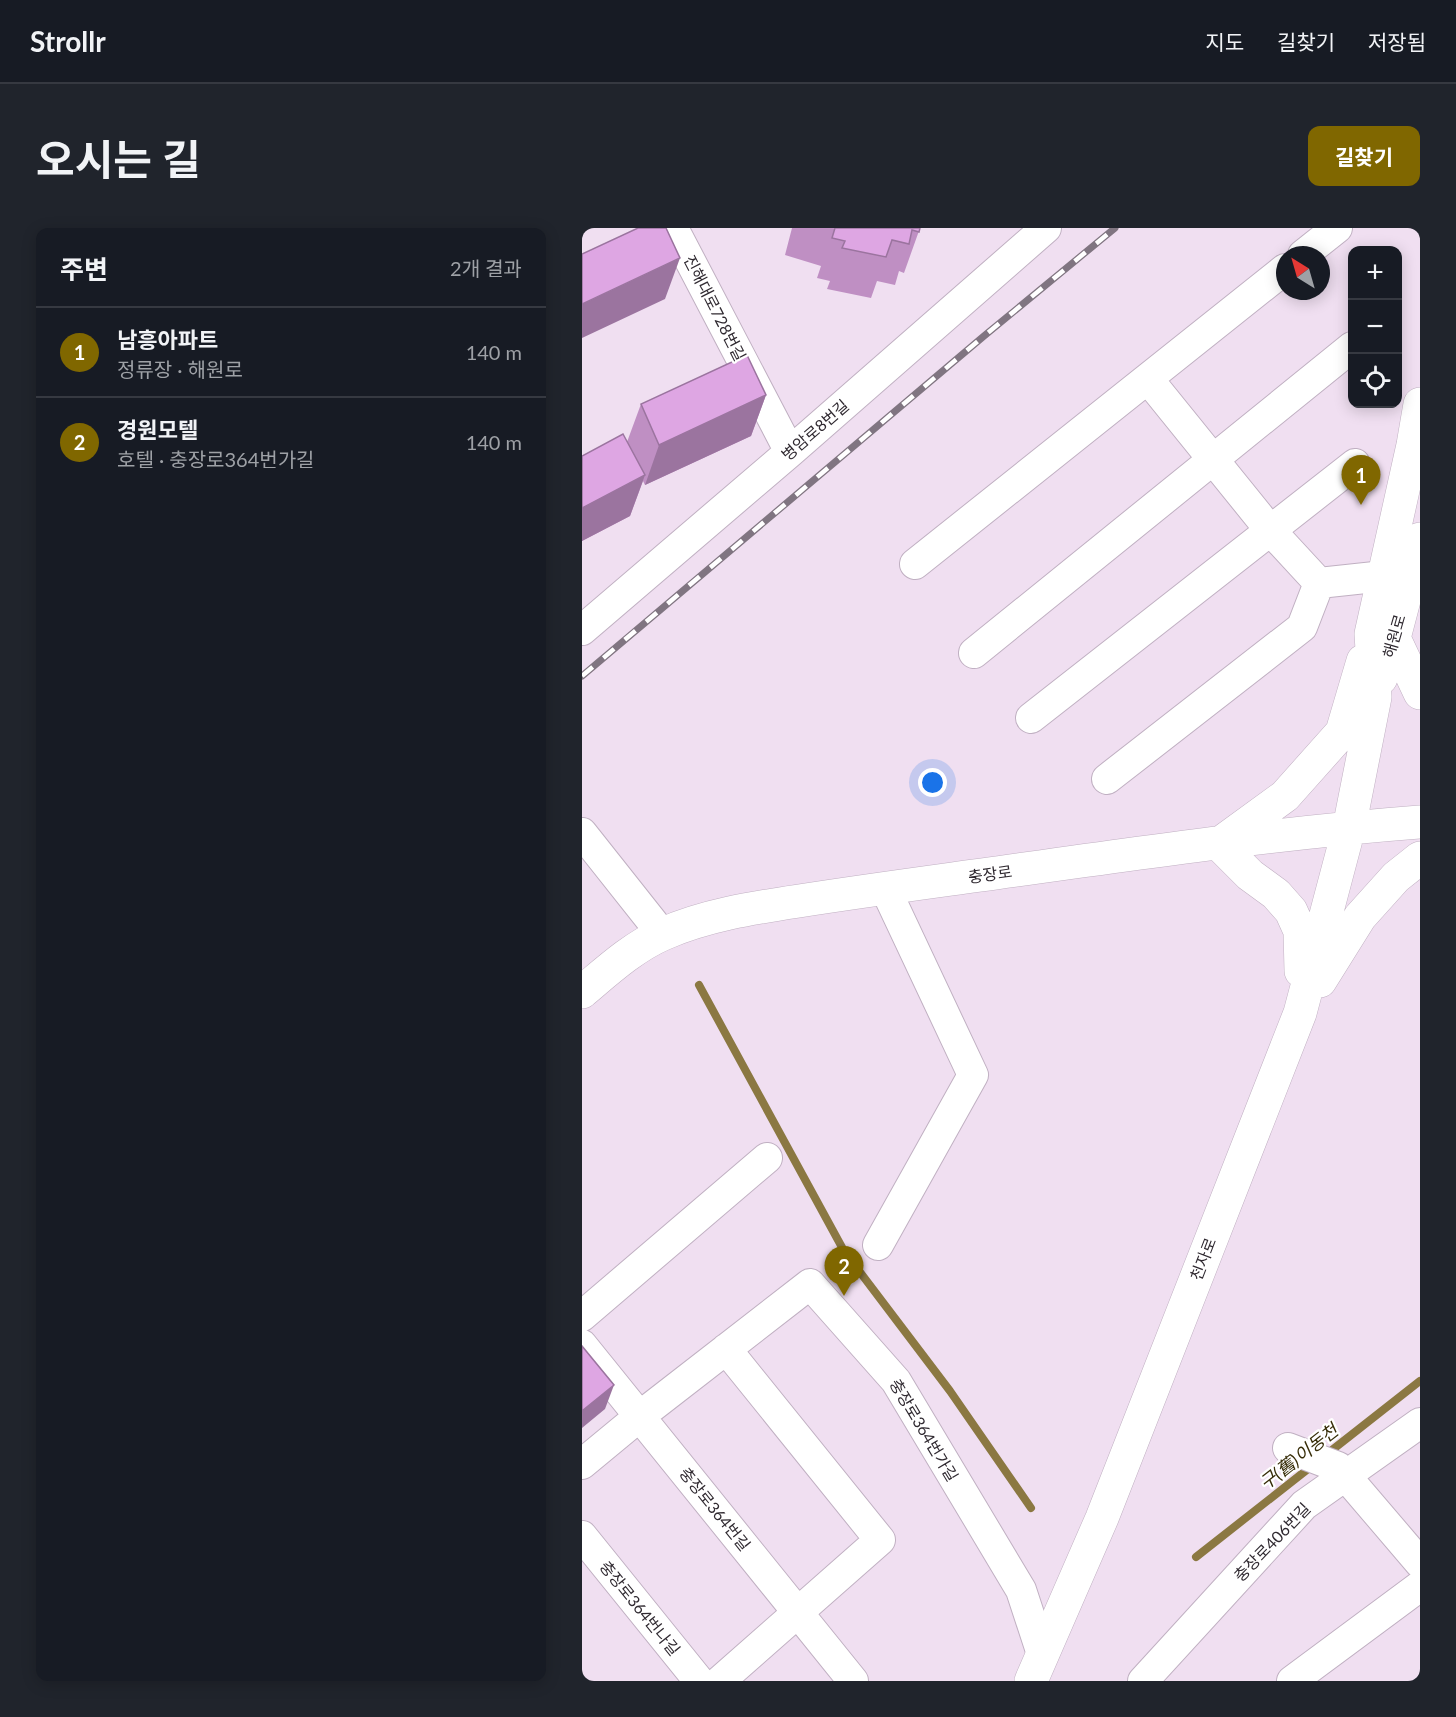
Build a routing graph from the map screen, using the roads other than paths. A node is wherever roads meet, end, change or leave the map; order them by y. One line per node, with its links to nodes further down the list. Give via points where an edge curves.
1 (673, 228): 9 (street, 진해대로728번길)
2 (1046, 228): 9 (street, 병암로8번길)
3 (1337, 228): 4 (street)
4 (1314, 246)
5 (1276, 276): 7 (street)
6 (1348, 352): 10 (street)
7 (1148, 379): 10 (street); 14 (street)
8 (1420, 404): 15 (main road)
9 (790, 452): 17 (street, 병암로8번길)
10 (1212, 460): 12 (street); 19 (street)
11 (1354, 464): 12 (street)
12 (1270, 530): 16 (street); 21 (street)
13 (1420, 539): 18 (main road, 해원로)
14 (915, 564)
15 (1384, 576): 16 (street); 18 (main road)
16 (1319, 583): 22 (street, via 1302,627)
17 (582, 630)
18 (1383, 636): 20 (main road); 24 (main road, 해원로); 26 (main road, via 1342,732 1285,796)
19 (974, 653)
20 (1420, 693)
21 (1031, 718)
22 (1107, 780)
23 (1420, 822): 24 (main road, 충장로)
24 (1349, 828): 26 (main road, 충장로); 31 (main road, 천자로)
25 (582, 833): 29 (street)
26 (1219, 844): 28 (main road, 충장로); 31 (main road, via 1291,911 1300,931)
27 (1420, 858): 31 (main road, via 1396,877 1360,917)
28 (885, 888): 29 (main road, 충장로, via 758,907); 33 (street, via 973,1076)
29 (662, 934): 30 (main road, 충장로, via 638,947)
30 (582, 992)
31 (1300, 1013): 46 (main road, 천자로, via 1102,1518)
32 (767, 1158): 34 (street)
33 (878, 1245)
34 (582, 1316)
35 (582, 1345): 37 (street, 충장로364번길)
36 (726, 1349): 37 (street, 충장로364번가길); 45 (street, via 880,1540); 46 (street, 충장로364번가길, via 810,1284 896,1381 1021,1590)
37 (640, 1416): 40 (street); 45 (street, 충장로364번길)
38 (1420, 1424): 41 (street, 충장로406번길)
39 (1298, 1452): 41 (street)
40 (582, 1464)
41 (1342, 1472): 43 (street); 50 (street, 충장로406번길, via 1304,1505)
42 (582, 1536): 48 (street, 충장로364번나길)
43 (1420, 1563)
44 (1420, 1586): 51 (street)
45 (799, 1613): 47 (street, 충장로364번길); 49 (street)
46 (1036, 1668)
47 (846, 1679)
48 (699, 1681)
49 (720, 1681)
50 (1143, 1681)
51 (1292, 1681)

